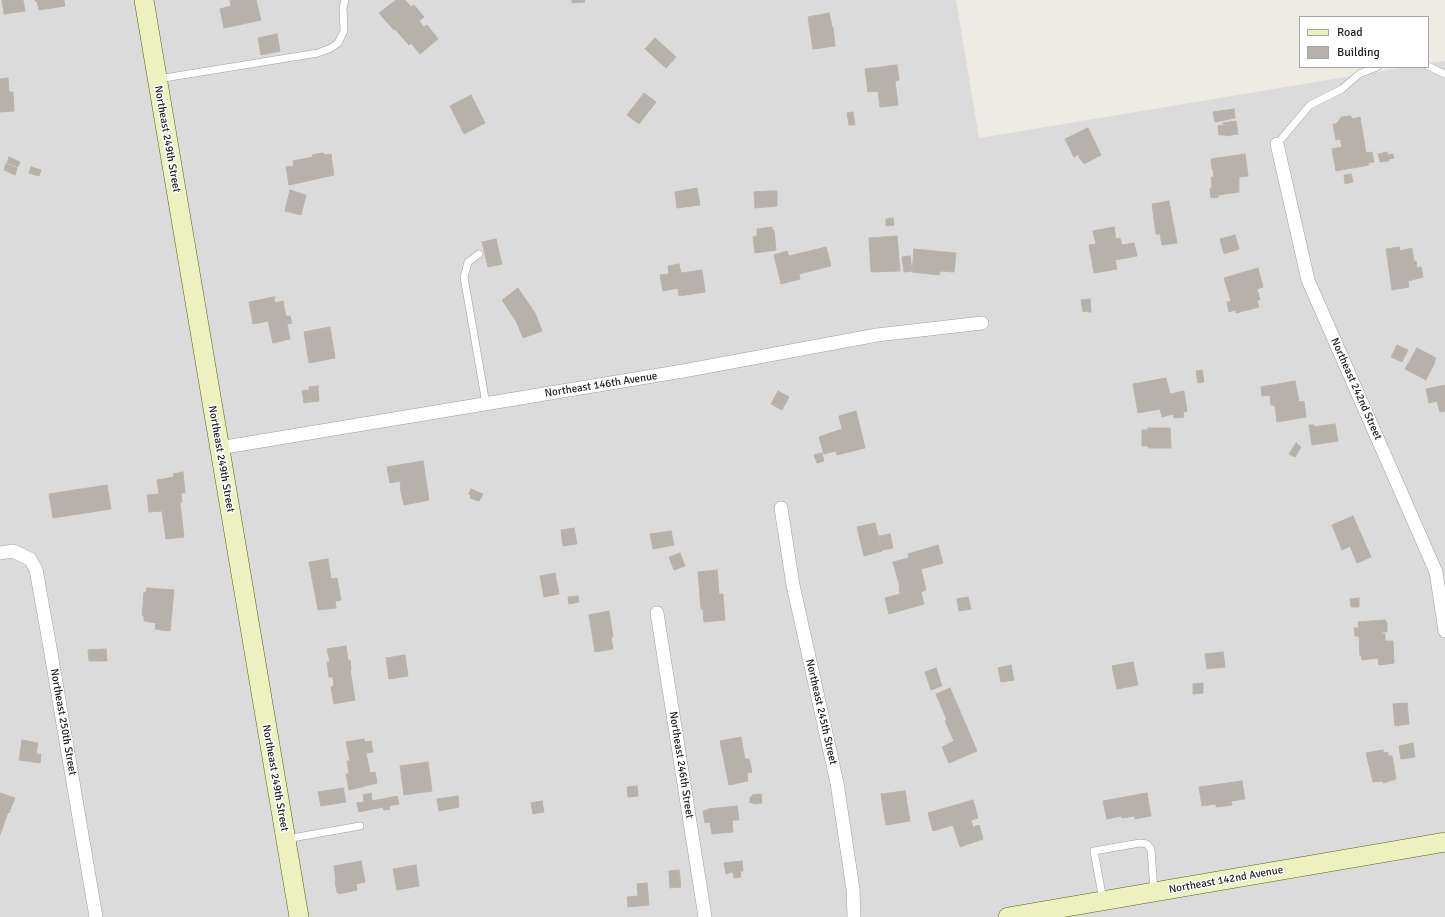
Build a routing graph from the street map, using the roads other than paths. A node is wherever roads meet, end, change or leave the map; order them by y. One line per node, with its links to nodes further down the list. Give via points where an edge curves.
1 (144, 0): 6 (street, Northeast 249th Street)
2 (345, 0): 6 (lane, via 344,31 338,43 331,48 318,53)
3 (1429, 66): 5 (lane)
4 (1374, 68): 7 (lane, via 1359,74 1342,89 1310,105)
5 (1445, 74)
6 (157, 79): 11 (street, Northeast 249th Street)
7 (1277, 144): 15 (street, Northeast 242nd Street, via 1308,280 1436,572)
8 (480, 254): 10 (lane, via 468,262 464,277)
9 (982, 323): 10 (street, Northeast 146th Avenue, via 877,334 683,371)
10 (486, 404): 11 (street, Northeast 146th Avenue)
11 (219, 448): 17 (street, Northeast 249th Street)
12 (781, 508): 24 (street, Northeast 245th Street, via 793,585 837,783 853,889)
13 (0, 553): 21 (street, Northeast 250th Street, via 13,551 30,559 36,569)
14 (657, 613): 23 (street, Northeast 246th Street)
15 (1445, 631)
16 (360, 826): 17 (lane)
17 (286, 839): 22 (street, Northeast 249th Street)
18 (1445, 842): 19 (street, Northeast 142nd Avenue)
19 (1154, 892): 20 (street, Northeast 142nd Avenue); 20 (lane, via 1151,849 1147,844 1140,843 1094,852)
20 (1104, 900): 25 (street, Northeast 142nd Avenue)
21 (96, 917)
22 (299, 917)
23 (705, 917)
24 (854, 917)
25 (1008, 917)

